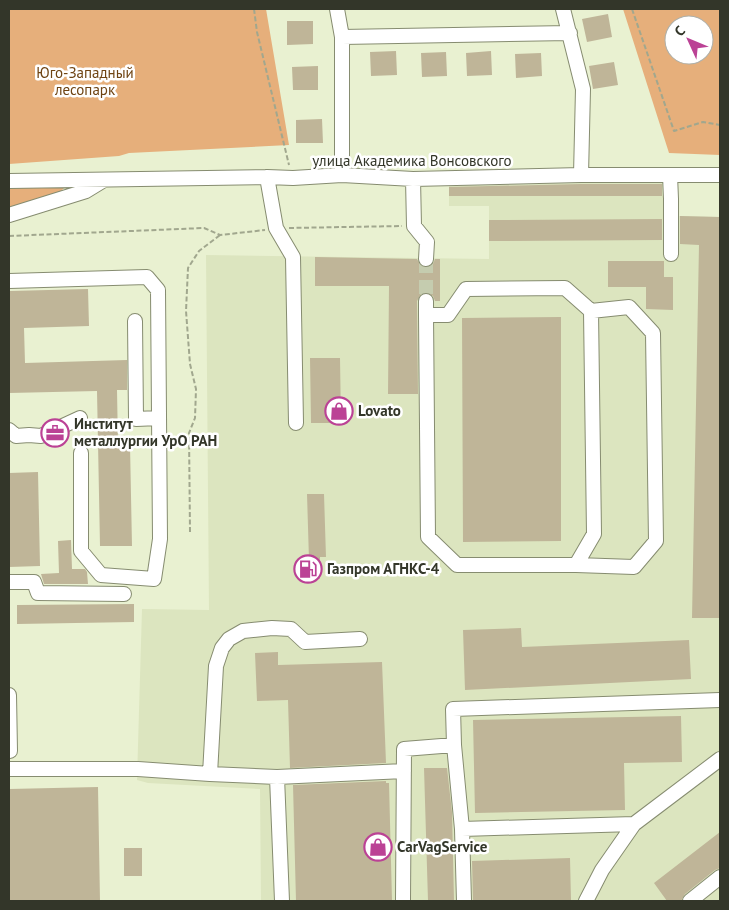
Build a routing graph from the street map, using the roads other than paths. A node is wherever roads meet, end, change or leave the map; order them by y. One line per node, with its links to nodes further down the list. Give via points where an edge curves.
1 (337, 9): 4 (street)
2 (562, 9): 3 (street)
3 (570, 33): 4 (street); 6 (street, via 583,90)
4 (342, 36): 5 (street)
5 (342, 175): 9 (street, улица Академика Вонсовского); 10 (street, улица Академика Вонсовского)
6 (581, 175): 7 (street, улица Академика Вонсовского); 10 (street, улица Академика Вонсовского)
7 (670, 175): 8 (street, улица Академика Вонсовского); 14 (street)
8 (720, 175)
9 (267, 177): 11 (street, улица Академика Вонсовского); 21 (street, via 276,228 293,256)
10 (413, 179): 15 (street, via 414,226 427,242)
11 (104, 180): 12 (street, улица Академика Вонсовского); 13 (street, улица Академика Вонсовского, via 86,191)
12 (9, 181)
13 (9, 215)
14 (670, 254)
15 (426, 259)
16 (9, 281): 20 (street, via 147,277 158,290)
17 (590, 311): 24 (street, via 594,534); 24 (street, via 629,307 653,333 656,541 634,567); 24 (street, via 565,288 466,289 448,316 426,308 428,536 457,565)
18 (135, 321): 20 (street, via 136,419)
19 (80, 418): 22 (street, via 41,436 16,436)
20 (159, 418): 23 (street, via 160,539 154,578 102,575 81,550)
21 (296, 423)
22 (9, 430)
23 (81, 453)
24 (576, 564)
25 (9, 582): 26 (street, via 34,582 38,593)
26 (124, 594)
27 (360, 639): 35 (street, via 305,642 291,629 272,628 243,631 230,639 222,648 216,666)
28 (9, 695): 31 (street)
29 (720, 700): 30 (street, via 453,709)
30 (454, 745): 34 (street, via 404,749); 38 (street)
31 (9, 751)
32 (720, 759): 37 (street)
33 (9, 769): 35 (street, via 138,768)
34 (404, 771): 36 (street); 41 (street)
35 (210, 774): 36 (street)
36 (277, 777): 40 (street)
37 (634, 824): 38 (street); 43 (street, via 602,870)
38 (462, 829): 42 (street)
39 (720, 877): 44 (street)
40 (282, 901)
41 (403, 901)
42 (464, 901)
43 (586, 901)
44 (690, 901)

